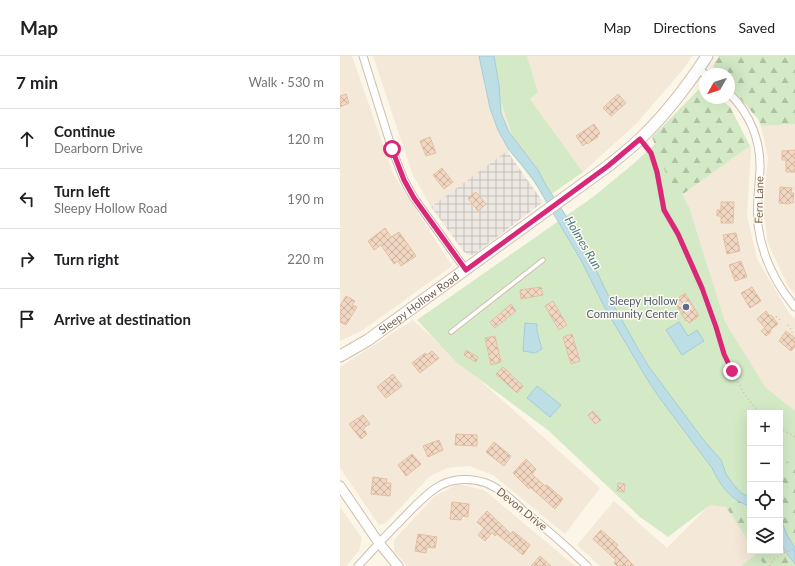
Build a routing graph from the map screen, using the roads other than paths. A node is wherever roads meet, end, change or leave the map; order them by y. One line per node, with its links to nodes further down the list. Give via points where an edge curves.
1 (363, 56): 8 (street, via 404,180)
2 (707, 56): 3 (main road, Sleepy Hollow Road)
3 (703, 68)
4 (699, 75): 6 (main road, Sleepy Hollow Road)
5 (735, 100): 10 (street, Fern Lane, via 750,121 758,144 760,168 757,208 760,240 776,280)
6 (640, 139): 8 (main road, Sleepy Hollow Road, via 608,166); 9 (lane, via 651,153 664,210 678,234)
7 (543, 260): 11 (lane)
8 (466, 270): 12 (main road, Sleepy Hollow Road, via 368,340)
9 (702, 288)
10 (795, 307)
11 (451, 332)
12 (340, 356)
13 (340, 486): 14 (street)
14 (379, 543): 15 (street, Devon Drive); 16 (street); 17 (street, Devon Drive, via 423,498 440,485 456,480 476,480 499,490)
15 (358, 566)
16 (398, 566)
17 (587, 566)

